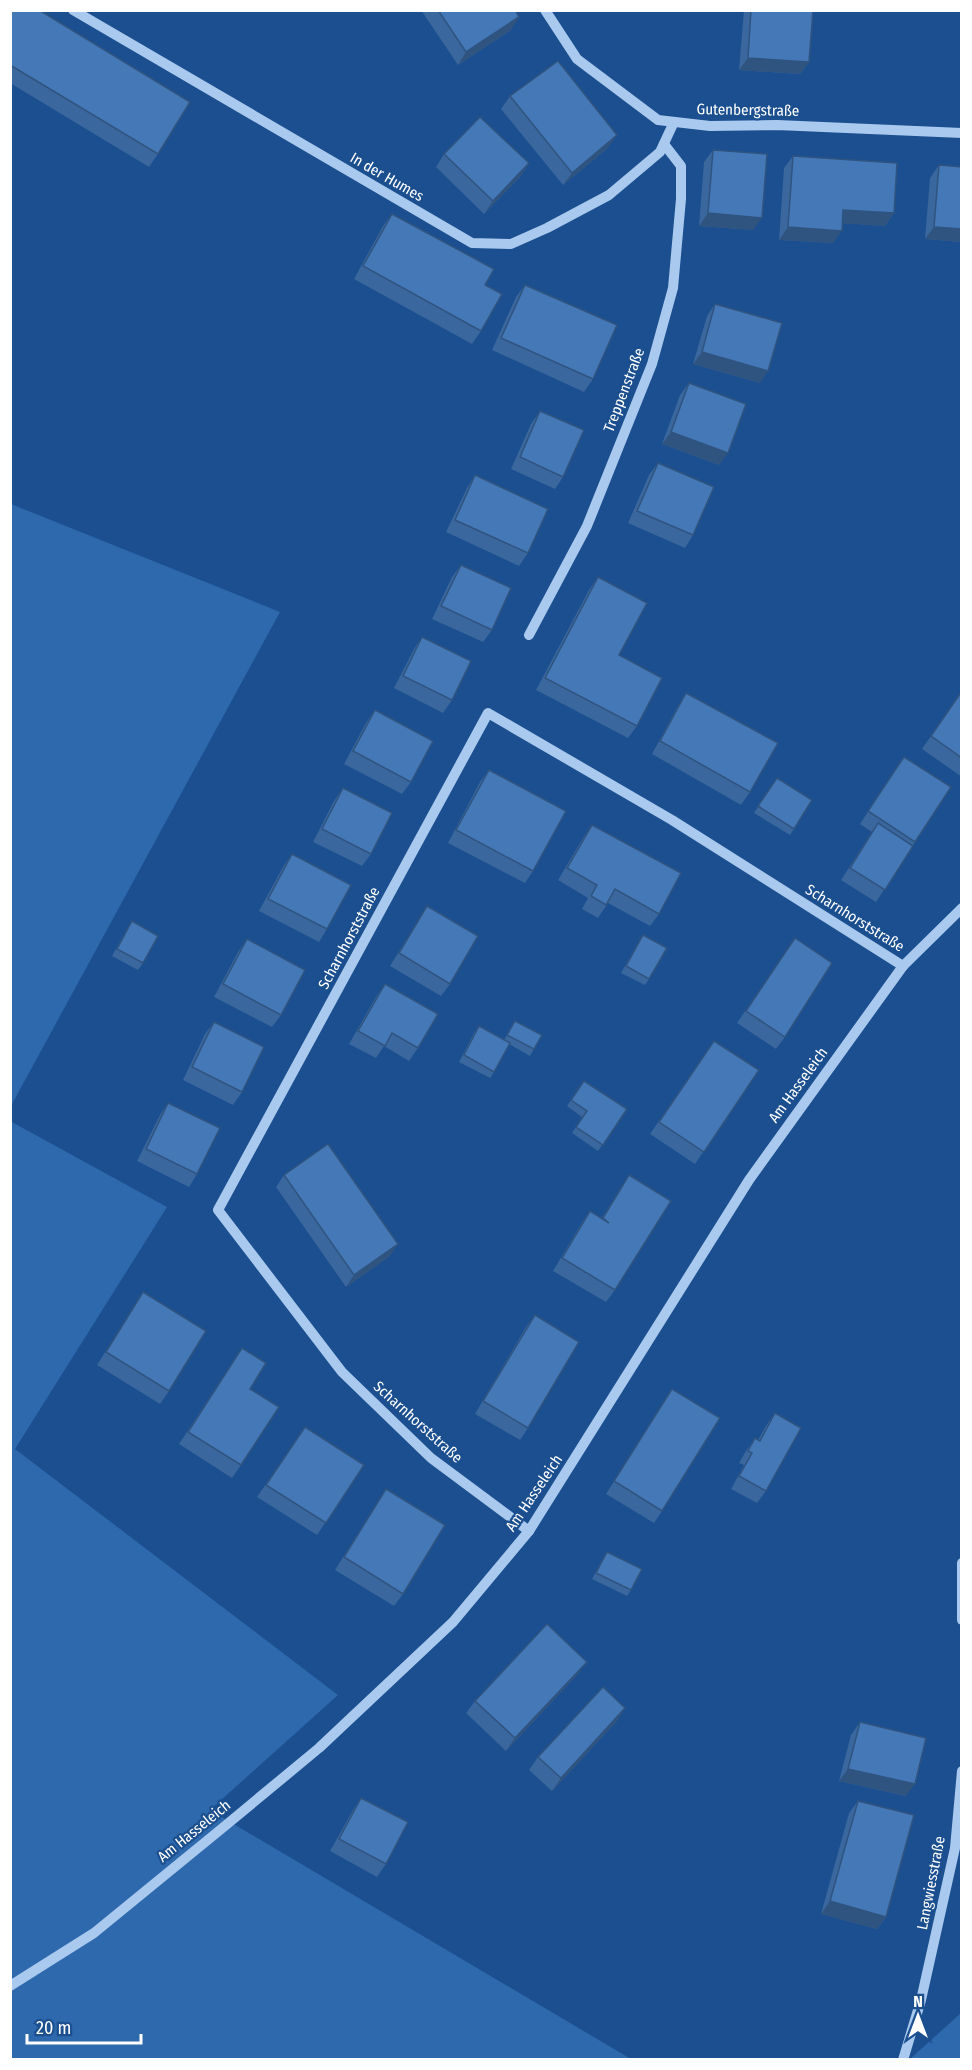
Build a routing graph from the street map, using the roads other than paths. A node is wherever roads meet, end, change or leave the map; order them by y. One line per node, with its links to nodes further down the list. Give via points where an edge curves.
1 (73, 10): 5 (street, In der Humes, via 472,243 511,244 548,228 609,195 660,152)
2 (545, 10): 3 (street, Gutenbergstraße, via 577,59 658,120)
3 (674, 122): 4 (street, Gutenbergstraße); 5 (street, In der Humes)
4 (962, 133)
5 (664, 144): 6 (street, Treppenstraße, via 681,166 674,288 652,364 587,526)
6 (529, 635)
7 (962, 908): 8 (street, Am Hasseleich)
8 (903, 966): 9 (street, Am Hasseleich, via 749,1180); 9 (street, Scharnhorststraße, via 672,820 488,713 218,1210 342,1372 431,1458)
9 (529, 1531): 13 (street, Am Hasseleich, via 453,1622 319,1748 94,1933)
10 (962, 1563): 11 (street)
11 (962, 1620)
12 (962, 1771): 14 (street, Langwiesstraße, via 955,1848 921,2000)
13 (10, 1986)
14 (903, 2060)

